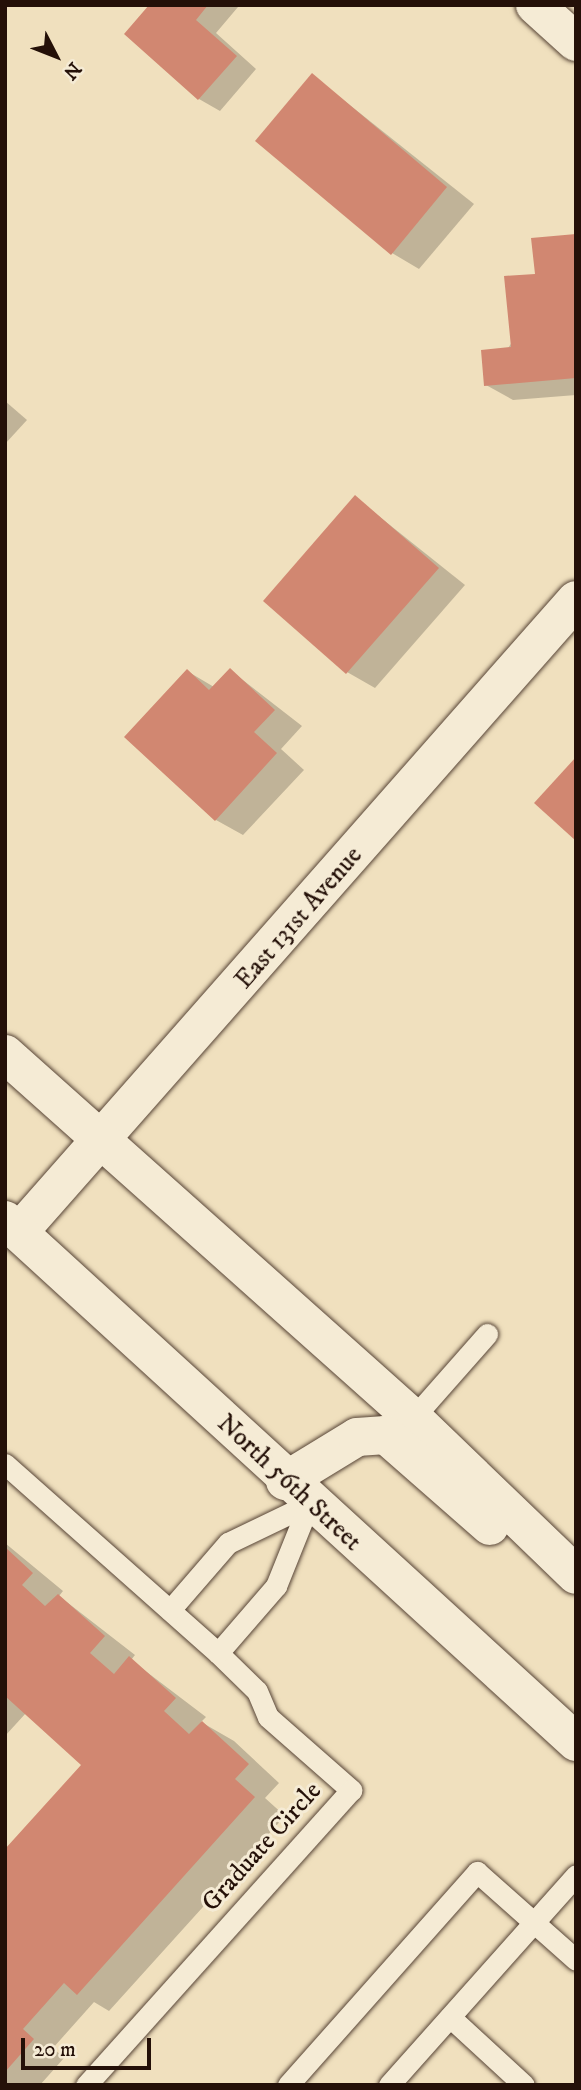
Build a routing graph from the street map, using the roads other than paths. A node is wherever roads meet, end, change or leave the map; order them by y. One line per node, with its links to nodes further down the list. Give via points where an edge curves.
1 (534, 5): 2 (main road)
2 (576, 42)
3 (576, 600): 5 (main road, East 131st Avenue)
4 (5, 1054): 5 (main road)
5 (104, 1140): 6 (main road, East 131st Avenue); 8 (main road)
6 (12, 1226): 10 (main road, North 56th Street)
7 (487, 1334): 8 (lane)
8 (413, 1419): 11 (main road)
9 (5, 1464): 13 (lane, Graduate Circle)
10 (297, 1492): 12 (main road, via 357,1437 386,1435 526,1558); 13 (lane, via 229,1543); 14 (lane, via 276,1586); 15 (main road, North 56th Street)
11 (576, 1575)
12 (576, 1581)
13 (170, 1610): 14 (lane, Graduate Circle)
14 (218, 1653): 20 (lane, Graduate Circle, via 257,1691 268,1717 351,1790)
15 (576, 1742)
16 (576, 1875): 17 (lane)
17 (534, 1922): 18 (lane); 19 (lane); 21 (lane, via 477,1871)
18 (576, 1960)
19 (450, 2017): 22 (lane); 23 (lane)
20 (86, 2085)
21 (288, 2085)
22 (389, 2085)
23 (524, 2085)

